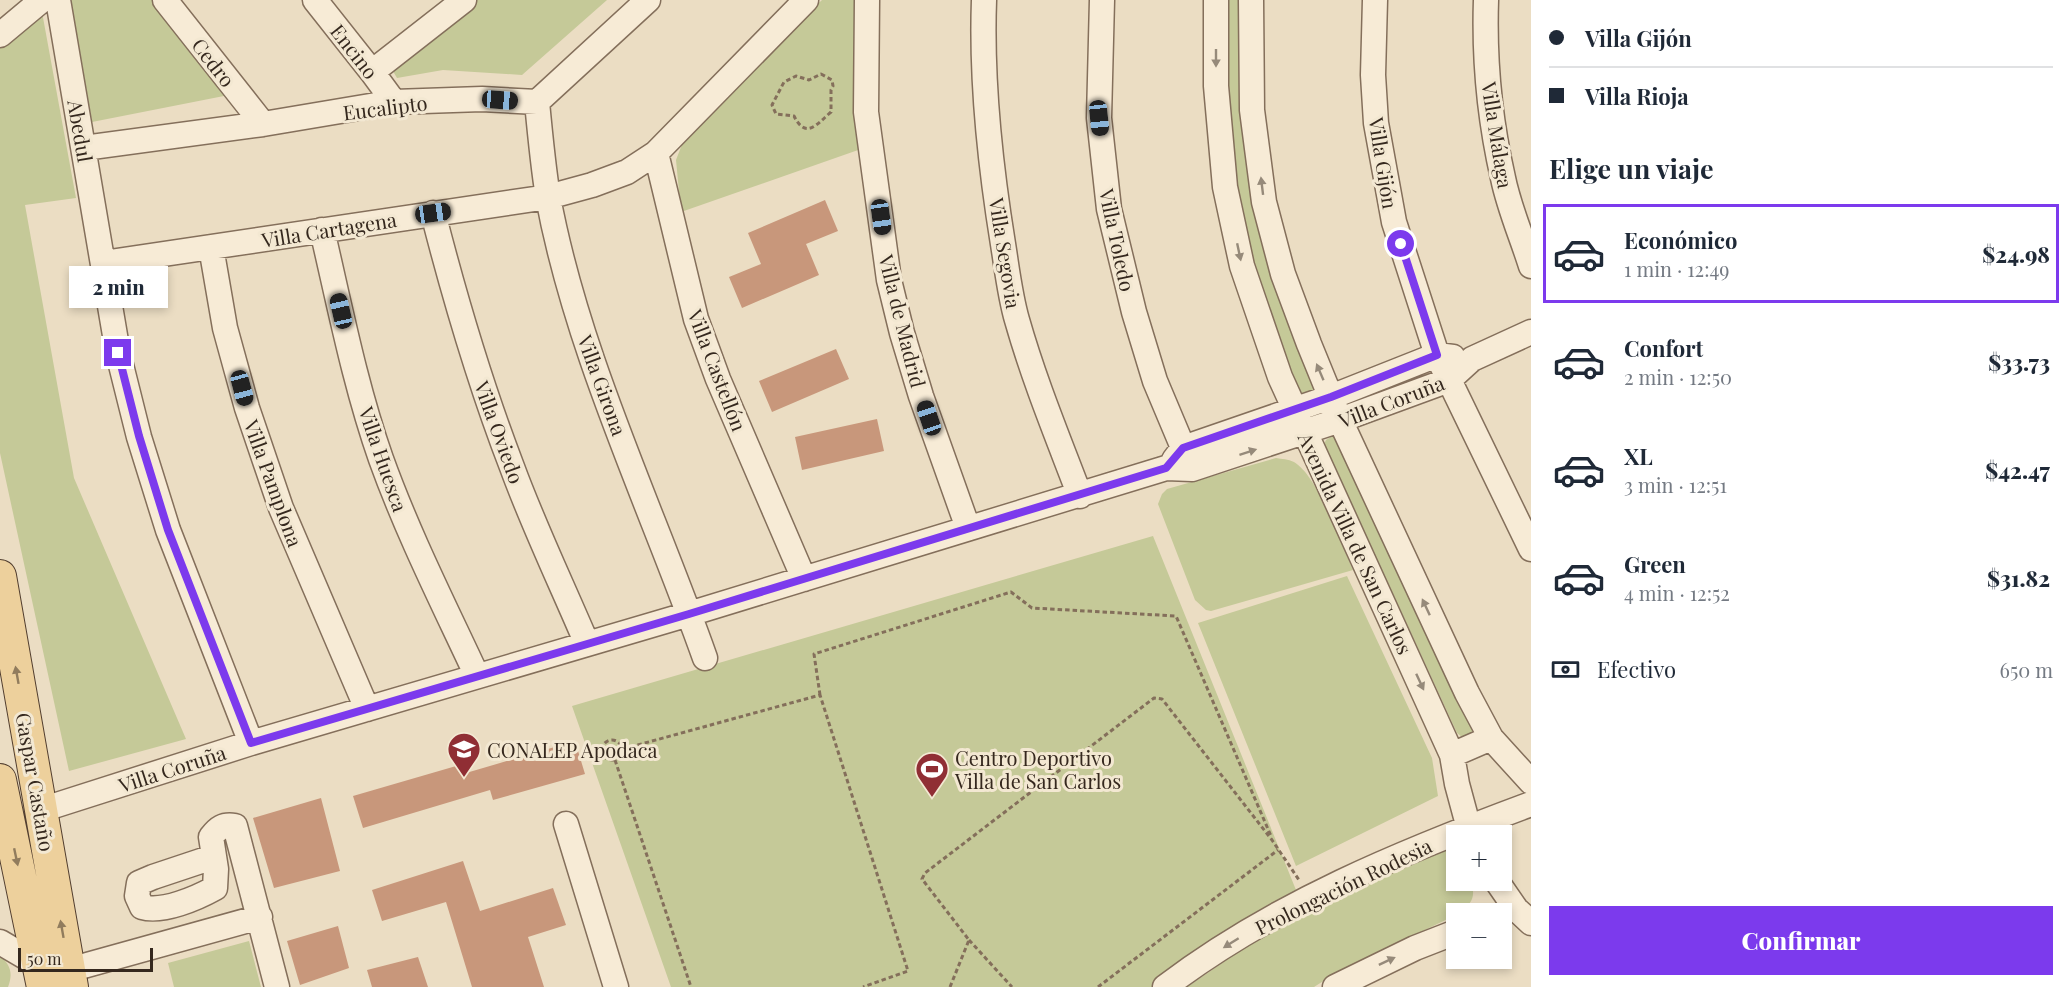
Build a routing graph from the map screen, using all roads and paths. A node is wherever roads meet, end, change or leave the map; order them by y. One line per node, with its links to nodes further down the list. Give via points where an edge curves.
1 (42, 0): 15 (street)
2 (58, 0): 21 (street, Abedul)
3 (165, 0): 20 (street, Cedro)
4 (315, 0): 16 (street, Encino)
5 (462, 0): 16 (street)
6 (648, 0): 18 (street)
7 (806, 0): 22 (street, Villa Cartagena)
8 (867, 0): 39 (street, Villa de Madrid, via 866,112 889,280 921,396)
9 (984, 0): 38 (street, Villa Segovia, via 982,41 989,128 997,207 1016,317)
10 (1102, 0): 37 (street, Villa Toledo, via 1099,118 1109,208 1155,381)
11 (1216, 0): 34 (street, Avenida Villa de San Carlos, one-way to 34, via 1216,86 1225,187 1242,266)
12 (1251, 0): 33 (street, Avenida Villa de San Carlos, one-way to 12, via 1283,274 1264,202 1252,110)
13 (1375, 0): 30 (street, Villa Gijón, via 1376,123 1387,186 1394,222)
14 (1486, 0): 28 (street, Villa Málaga, via 1492,118 1503,180)
15 (4, 30)
16 (372, 72): 17 (street, Encino)
17 (394, 102): 18 (street, Eucalipto); 20 (street, Eucalipto)
18 (537, 102): 23 (street, Villa Girona)
19 (831, 112): 19 (path, via 833,86 821,74 809,80 789,78 772,105 776,114 794,116 806,130)
20 (263, 124): 21 (street, Eucalipto)
21 (84, 148): 27 (street, Abedul)
22 (656, 153): 23 (street, Villa Cartagena, via 627,171); 42 (street, Villa Castellón, via 700,329)
23 (548, 197): 24 (street, Villa Cartagena); 43 (street, Villa Girona, via 585,335)
24 (433, 213): 25 (street, Villa Cartagena); 44 (street, Villa Oviedo, via 454,296 512,468)
25 (322, 230): 26 (street, Villa Cartagena); 46 (street, Villa Huesca, via 350,352 381,458 408,528)
26 (210, 247): 27 (street, Villa Cartagena); 48 (street, Villa Pamplona, via 225,328 247,408 281,508)
27 (103, 263): 50 (street, Abedul, via 118,353 142,447 168,530)
28 (1531, 266)
29 (1531, 332): 31 (street, Villa Coruña)
30 (1437, 355): 31 (street, Villa Coruña); 32 (street, Villa Gijón); 33 (street, Villa Coruña)
31 (1472, 359): 32 (street, Villa Coruña)
32 (1449, 380): 35 (street, Villa Coruña); 40 (street, Villa Gijón)
33 (1331, 397): 34 (street, Villa Coruña); 35 (street, Avenida Villa de San Carlos)
34 (1294, 409): 36 (street, Avenida Villa de San Carlos); 37 (street, Villa Coruña)
35 (1340, 420): 36 (street, Villa Coruña); 49 (street, Avenida Villa de San Carlos, one-way to 35)
36 (1305, 433): 37 (street, Villa Coruña, one-way to 36); 52 (street, Avenida Villa de San Carlos, one-way to 52)
37 (1188, 459): 38 (street, Villa Coruña)
38 (1080, 496): 39 (street, Villa Coruña)
39 (968, 528): 42 (street, Villa Coruña)
40 (1531, 549)
41 (0, 576): 57 (main road, Gaspar Castaño, one-way to 41)
42 (804, 579): 43 (street, Villa Coruña)
43 (689, 614): 44 (street, Villa Coruña); 45 (street, Villa Girona)
44 (587, 644): 46 (street, Villa Coruña)
45 (705, 658)
46 (477, 676): 48 (street, Villa Coruña)
47 (820, 695): 51 (path); 61 (path, via 814,654 1011,592 1032,608 1176,616); 76 (path, via 908,971)
48 (367, 709): 50 (street, Villa Coruña)
49 (1491, 738): 52 (street); 55 (street, Avenida Villa de San Carlos)
50 (251, 743): 57 (street, Villa Coruña)
51 (623, 749): 53 (path); 53 (path, via 613,739 604,743 603,755)
52 (1452, 755): 59 (street, Avenida Villa de San Carlos)
53 (615, 760): 75 (path)
54 (0, 780): 72 (main road, Gaspar Castaño, one-way to 72)
55 (1531, 782)
56 (1531, 804): 60 (street, Prolongación Rodesia)
57 (41, 810): 72 (main road, Gaspar Castaño, one-way to 57)
58 (566, 825): 74 (street)
59 (1468, 825)
60 (1484, 825)
61 (1272, 840): 63 (path); 70 (path, via 1162,699 1154,698 925,873 922,879)
62 (1446, 840): 66 (street, Prolongación Rodesia, via 1383,862)
63 (1279, 850): 66 (path); 79 (path)
64 (213, 857): 68 (street, via 211,837 217,828 235,826)
65 (1504, 891): 67 (street)
66 (1310, 898): 80 (street, Prolongación Rodesia, one-way to 80, via 1248,932)
67 (1520, 912)
68 (260, 917): 72 (street); 73 (street)
69 (1446, 936): 81 (street, one-way to 69)
70 (969, 940): 77 (path); 78 (path)
71 (0, 942): 72 (street)
72 (56, 977)
73 (277, 987)
74 (616, 987)
75 (691, 987)
76 (863, 987)
77 (951, 987)
78 (1012, 987)
79 (1098, 987)
80 (1165, 987)
81 (1335, 987)

